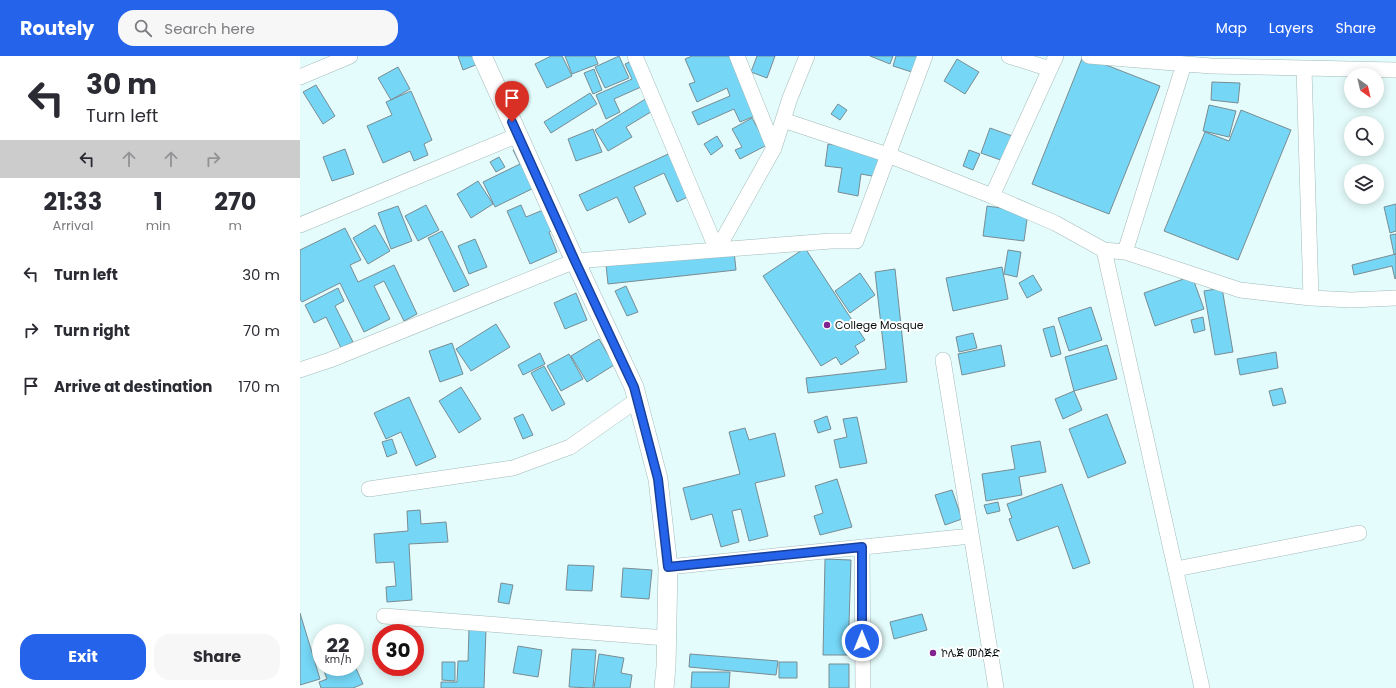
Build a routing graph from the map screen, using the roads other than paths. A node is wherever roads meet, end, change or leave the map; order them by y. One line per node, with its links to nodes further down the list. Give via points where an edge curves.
1 (350, 56): 14 (street)
2 (482, 56): 16 (street)
3 (635, 56): 21 (street)
4 (737, 56): 17 (street)
5 (807, 56): 15 (street)
6 (925, 56): 18 (street)
7 (1009, 56): 10 (street)
8 (1089, 56): 11 (street)
9 (1213, 61): 11 (street); 12 (street)
10 (1053, 62): 19 (street)
11 (1184, 64): 23 (street)
12 (1304, 68): 13 (street); 25 (street)
13 (1396, 70)
14 (300, 77)
15 (783, 120): 17 (street); 18 (street)
16 (518, 135): 20 (street); 24 (street)
17 (774, 148): 21 (street)
18 (888, 155): 19 (street); 21 (street, via 856,241)
19 (992, 196): 22 (street, via 1055,223)
20 (300, 225)
21 (716, 250): 24 (street)
22 (1104, 250): 23 (street); 35 (street)
23 (1125, 252): 25 (street, via 1240,290)
24 (575, 261): 28 (street); 29 (street, via 634,387)
25 (1311, 298): 26 (street)
26 (1396, 298)
27 (944, 360): 32 (street)
28 (300, 370)
29 (637, 400): 30 (street, via 570,447 513,468); 34 (street, via 658,479)
30 (369, 489)
31 (1359, 533): 35 (street)
32 (971, 536): 33 (street); 40 (street)
33 (862, 547): 34 (street); 39 (street)
34 (668, 567): 37 (street)
35 (1176, 569): 41 (street)
36 (384, 616): 37 (street)
37 (666, 638): 38 (street)
38 (664, 688)
39 (863, 688)
40 (996, 688)
41 (1202, 688)

